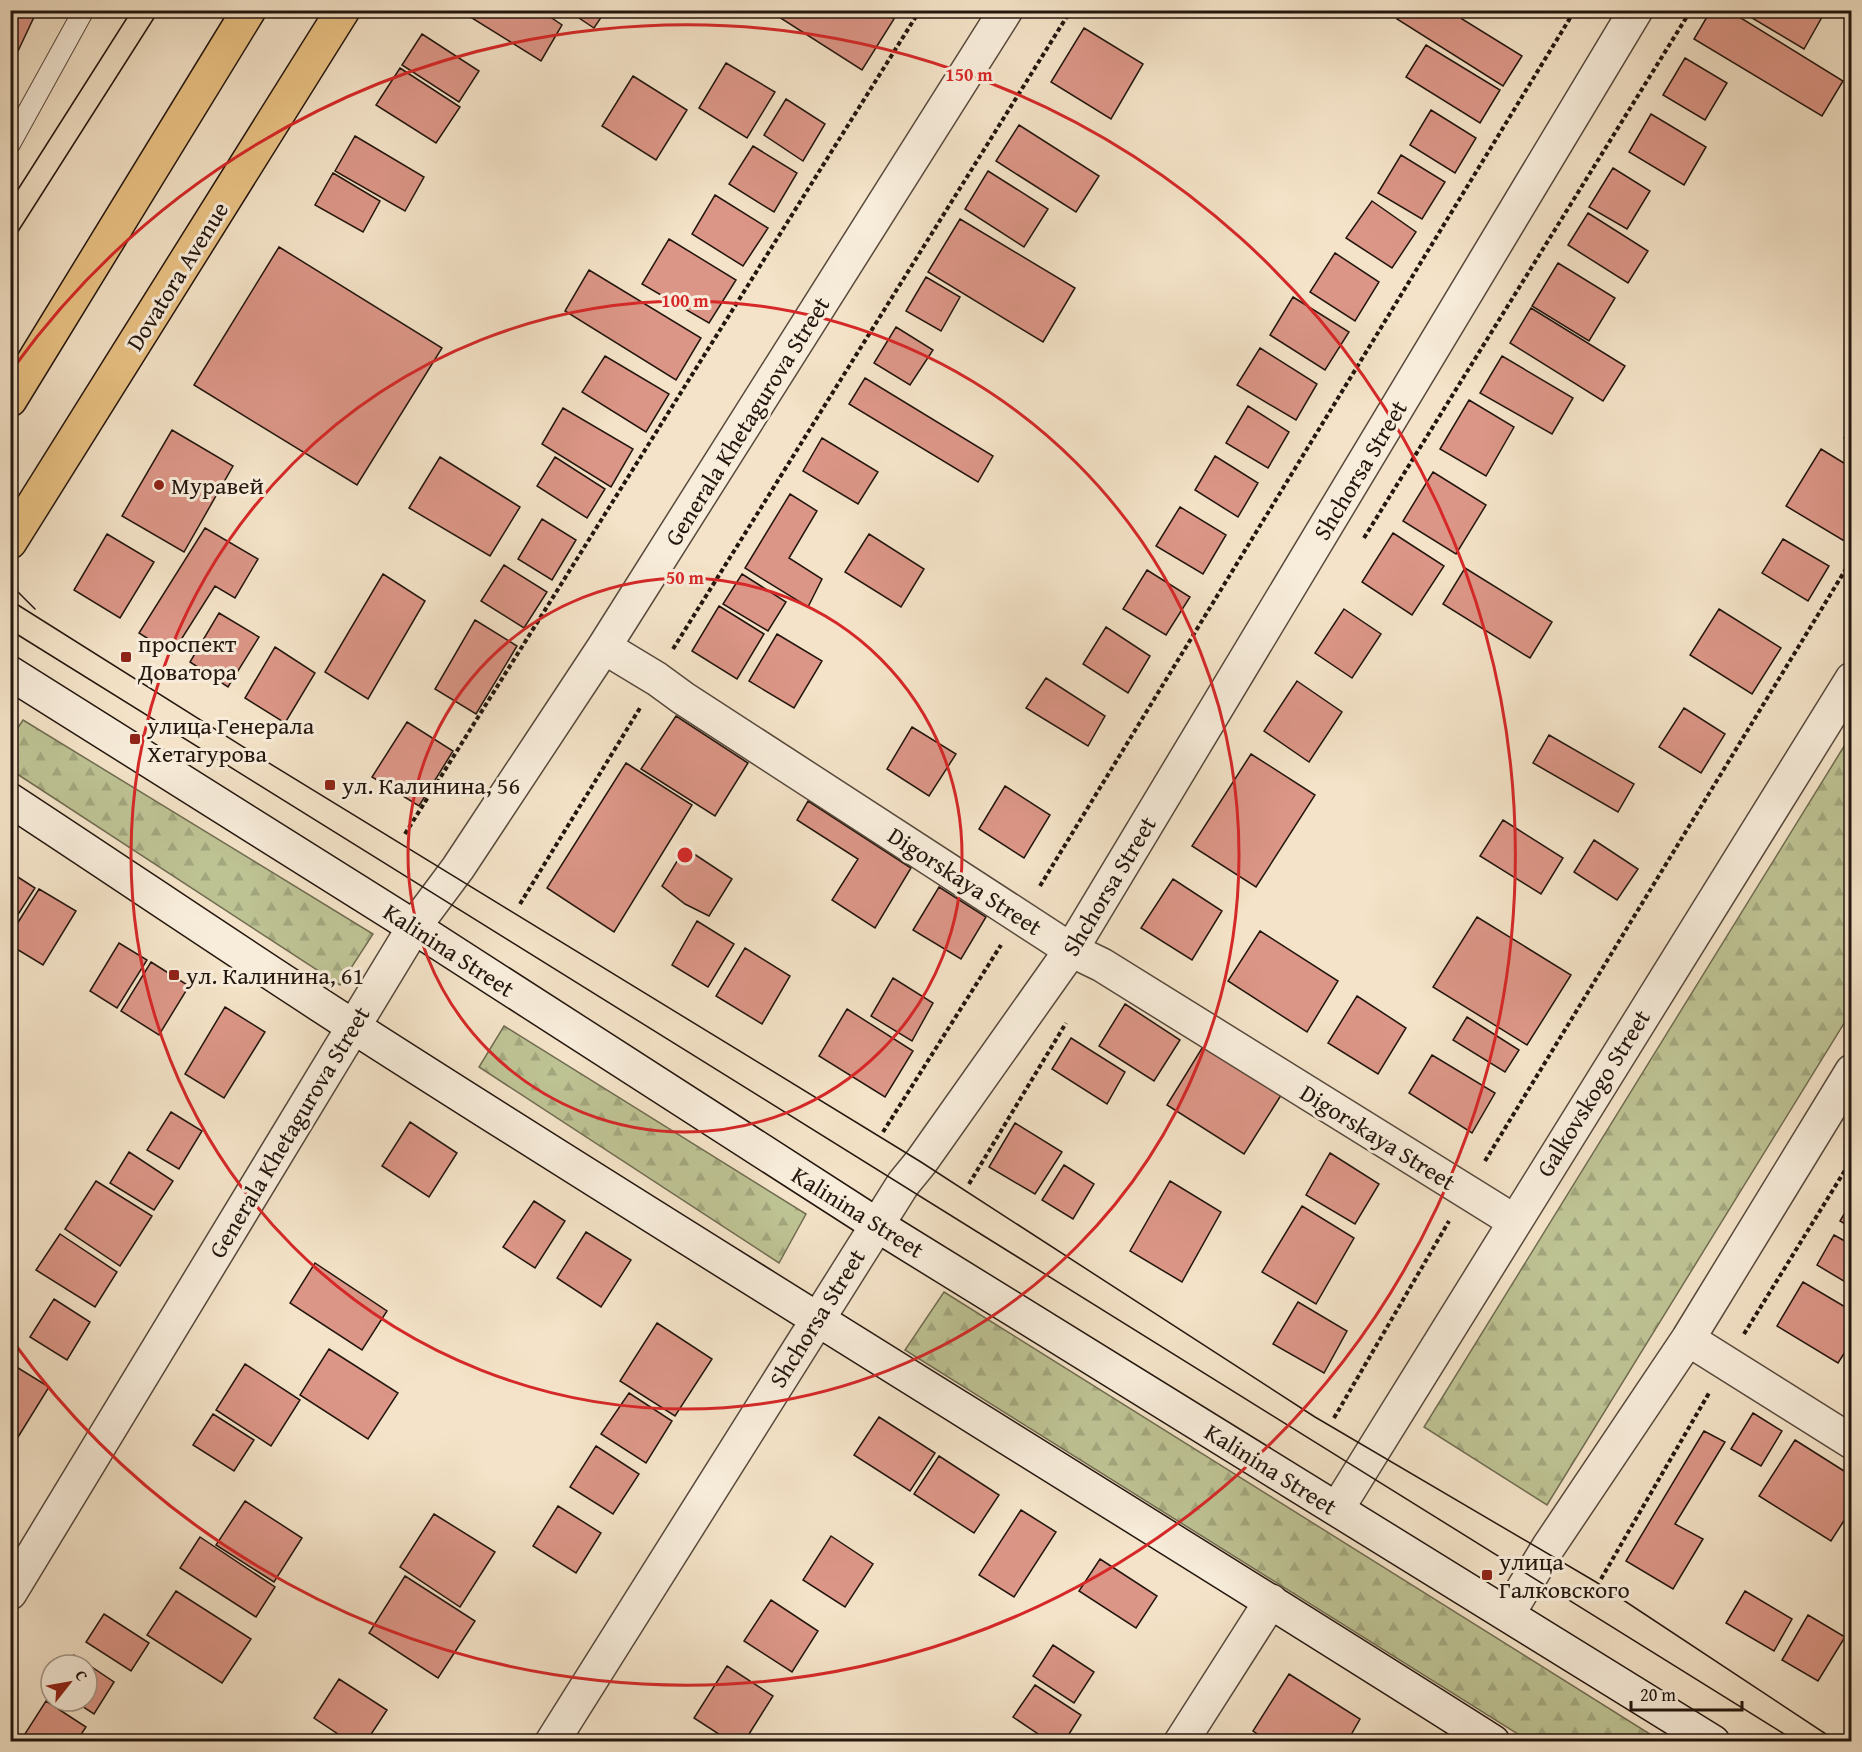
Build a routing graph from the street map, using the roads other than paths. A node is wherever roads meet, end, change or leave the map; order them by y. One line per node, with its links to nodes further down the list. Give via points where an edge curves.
1 (84, 10): 6 (lane)
2 (249, 10): 7 (main road)
3 (343, 10): 8 (main road, Dovatora Avenue)
4 (1006, 10): 9 (street, Generala Khetagurova Street)
5 (1636, 10): 14 (street, Shchorsa Street)
6 (10, 144)
7 (10, 400)
8 (10, 542)
9 (604, 647): 13 (street, Generala Khetagurova Street, via 458,868); 14 (street, Digorskaya Street)
10 (10, 673): 13 (street, Kalinina Street)
11 (1851, 679): 17 (street, Galkovskogo Street)
12 (10, 800): 15 (street)
13 (414, 927): 15 (street, Generala Khetagurova Street); 18 (street, Kalinina Street)
14 (1071, 951): 17 (street, Digorskaya Street, via 1101,965); 18 (street, Shchorsa Street)
15 (354, 1026): 19 (street); 23 (street, Generala Khetagurova Street)
16 (1851, 1071): 20 (street)
17 (1514, 1221): 22 (street, Galkovskogo Street)
18 (877, 1225): 19 (street, Shchorsa Street); 22 (street, Kalinina Street)
19 (816, 1319): 24 (street); 26 (street, Shchorsa Street)
20 (1688, 1339): 21 (street); 25 (street, via 1549,1546)
21 (1851, 1442)
22 (1336, 1509): 25 (street, Kalinina Street)
23 (10, 1593)
24 (1271, 1600): 27 (street); 28 (street)
25 (1509, 1614): 29 (street, Kalinina Street)
26 (552, 1742)
27 (1181, 1742)
28 (1493, 1742)
29 (1713, 1742)

